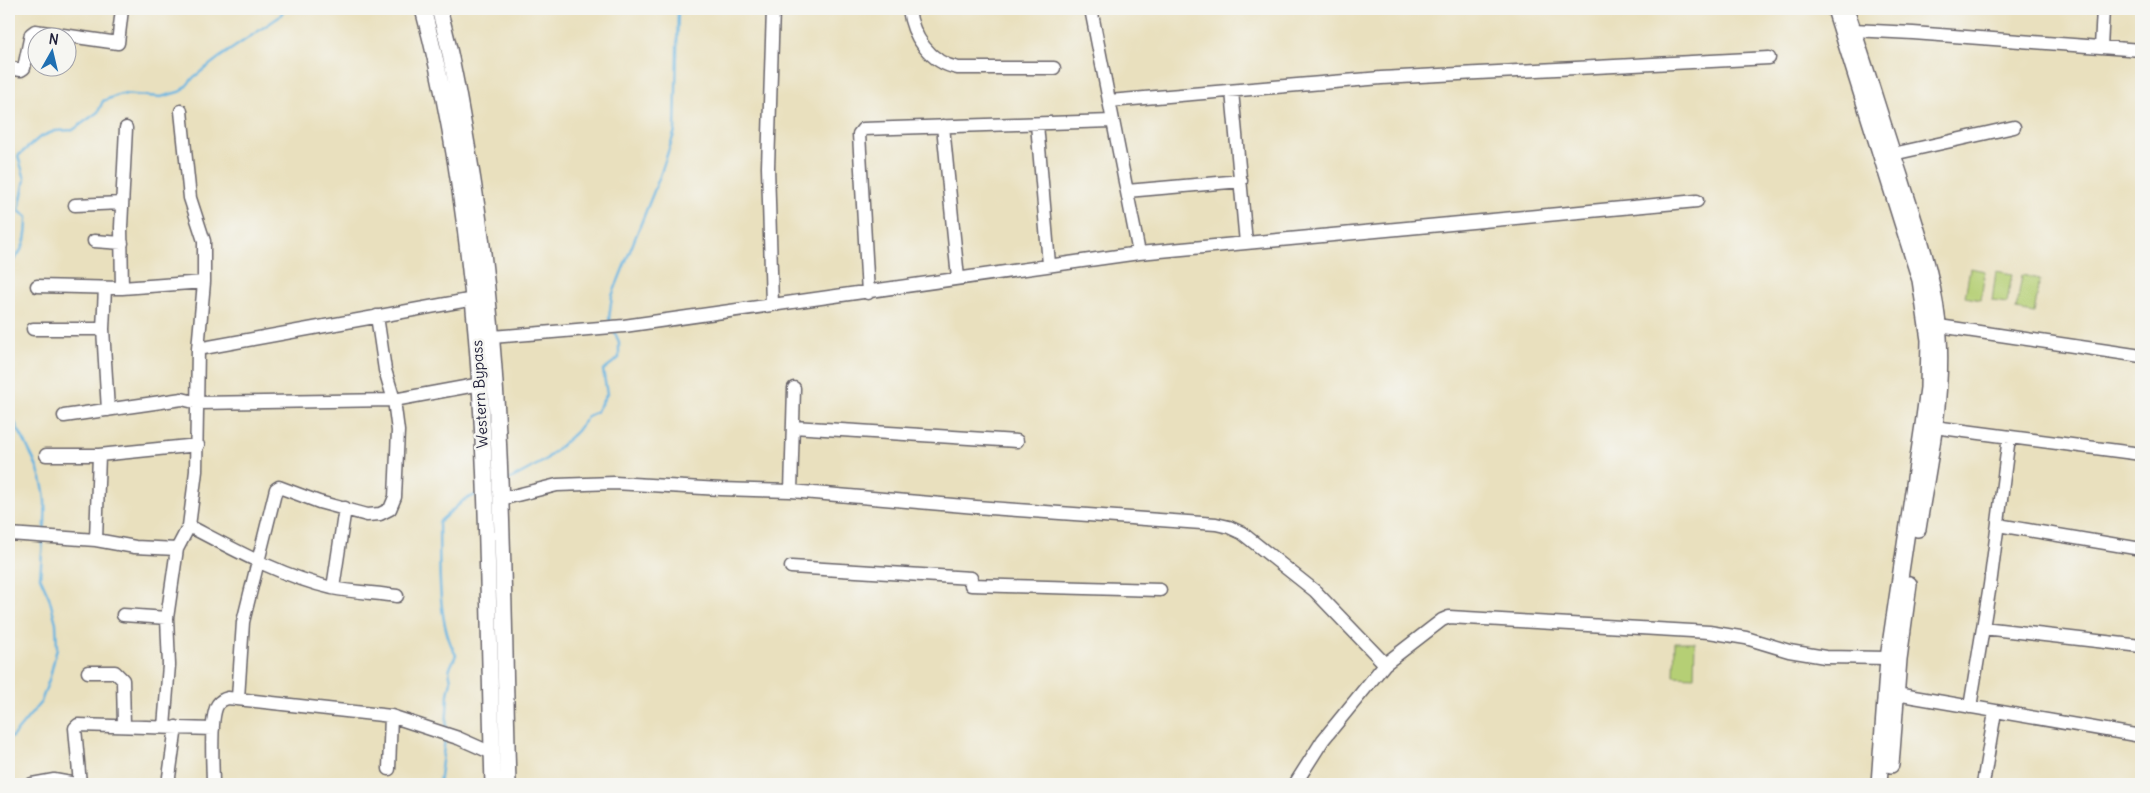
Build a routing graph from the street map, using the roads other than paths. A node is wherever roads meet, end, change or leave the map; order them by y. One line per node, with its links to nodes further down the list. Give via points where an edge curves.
1 (122, 9): 14 (street, via 118,43 35,31 31,34 24,68)
2 (423, 9): 41 (main road, Western Bypass, via 460,186)
3 (772, 9): 42 (street, via 768,167)
4 (909, 9): 15 (street, via 914,28 929,54 946,66)
5 (1091, 9): 17 (street)
6 (1835, 9): 82 (main road, via 1920,280 1929,340 1928,388)
7 (1846, 9): 10 (main road)
8 (2102, 9): 11 (street)
9 (440, 10): 47 (main road, Western Bypass, via 474,182)
10 (1853, 30): 11 (street); 24 (main road)
11 (2101, 47): 12 (street)
12 (2141, 50)
13 (1769, 58): 16 (street, via 1382,78)
14 (9, 68)
15 (1054, 68)
16 (1232, 91): 17 (street); 25 (street)
17 (1109, 102): 19 (street)
18 (181, 111): 36 (street, via 190,198 204,241)
19 (1112, 121): 20 (street); 26 (street)
20 (1037, 124): 21 (street); 34 (street)
21 (943, 126): 35 (street); 40 (street, via 866,128 859,134)
22 (2014, 127): 24 (street)
23 (126, 128): 28 (street)
24 (1892, 154): 44 (main road, via 1926,261 1935,295)
25 (1240, 181): 26 (street); 32 (street)
26 (1127, 191): 33 (street)
27 (1698, 201): 32 (street)
28 (122, 203): 29 (street); 31 (street)
29 (75, 205)
30 (94, 242): 31 (street)
31 (122, 242): 39 (street)
32 (1246, 243): 33 (street)
33 (1139, 253): 34 (street)
34 (1049, 264): 35 (street)
35 (958, 278): 40 (street)
36 (204, 282): 39 (street); 48 (street)
37 (38, 286): 38 (street)
38 (105, 288): 39 (street); 45 (street)
39 (122, 288)
40 (868, 293): 42 (street)
41 (474, 299): 43 (street); 50 (main road, Western Bypass)
42 (772, 305): 47 (street, via 622,326)
43 (377, 316): 48 (street); 52 (street, via 385,370)
44 (1938, 326): 49 (street); 57 (main road, via 1940,366)
45 (103, 329): 46 (street); 54 (street)
46 (33, 330)
47 (492, 337): 64 (main road, Western Bypass)
48 (198, 349): 53 (street)
49 (2141, 356)
50 (481, 384): 52 (street); 94 (main road, Western Bypass)
51 (794, 388): 56 (street)
52 (394, 400): 53 (street); 66 (street, via 398,454 390,509 368,515)
53 (198, 403): 54 (street, via 182,399); 60 (street)
54 (108, 410): 55 (street)
55 (64, 416)
56 (793, 427): 59 (street); 65 (street)
57 (1934, 427): 58 (street); 85 (main road, via 1910,574)
58 (2009, 437): 61 (street); 67 (street)
59 (1017, 441)
60 (198, 446): 63 (street); 68 (street)
61 (2141, 454)
62 (46, 455): 63 (street)
63 (99, 455): 70 (street)
64 (500, 489): 65 (street, via 589,483); 102 (main road, Western Bypass)
65 (791, 491): 83 (street, via 1229,527 1242,533 1315,592)
66 (345, 508): 73 (street, via 276,489); 75 (street)
67 (1998, 525): 71 (street); 80 (street)
68 (189, 526): 72 (street); 73 (street)
69 (9, 534): 70 (street)
70 (96, 540): 72 (street)
71 (2141, 549)
72 (177, 550): 79 (street)
73 (257, 562): 75 (street); 86 (street, via 243,622)
74 (791, 567): 76 (street, via 971,582)
75 (333, 588): 77 (street)
76 (1160, 590)
77 (397, 596)
78 (123, 615): 79 (street)
79 (168, 618): 91 (street)
80 (1984, 628): 81 (street); 87 (street)
81 (2141, 646)
82 (1888, 658): 83 (street, via 1825,657 1709,632 1449,617); 104 (main road)
83 (1385, 664): 103 (street, via 1323,740)
84 (88, 672): 90 (street, via 119,674 123,680)
85 (1896, 694): 87 (street); 105 (main road)
86 (238, 698): 89 (street); 92 (street, via 222,700 217,706)
87 (1970, 708): 88 (street)
88 (1995, 712): 93 (street); 106 (street)
89 (391, 716): 94 (street); 95 (street)
90 (124, 726): 91 (street); 98 (street, via 76,726)
91 (170, 727): 92 (street); 99 (street)
92 (213, 729): 100 (street)
93 (2141, 736)
94 (492, 753): 101 (main road, Western Bypass)
95 (389, 769)
96 (32, 784): 97 (street, via 54,780)
97 (76, 784)
98 (80, 784)
99 (168, 784)
100 (213, 784)
101 (493, 784)
102 (508, 784)
103 (1296, 784)
104 (1880, 784)
105 (1890, 784)
106 (1984, 784)

